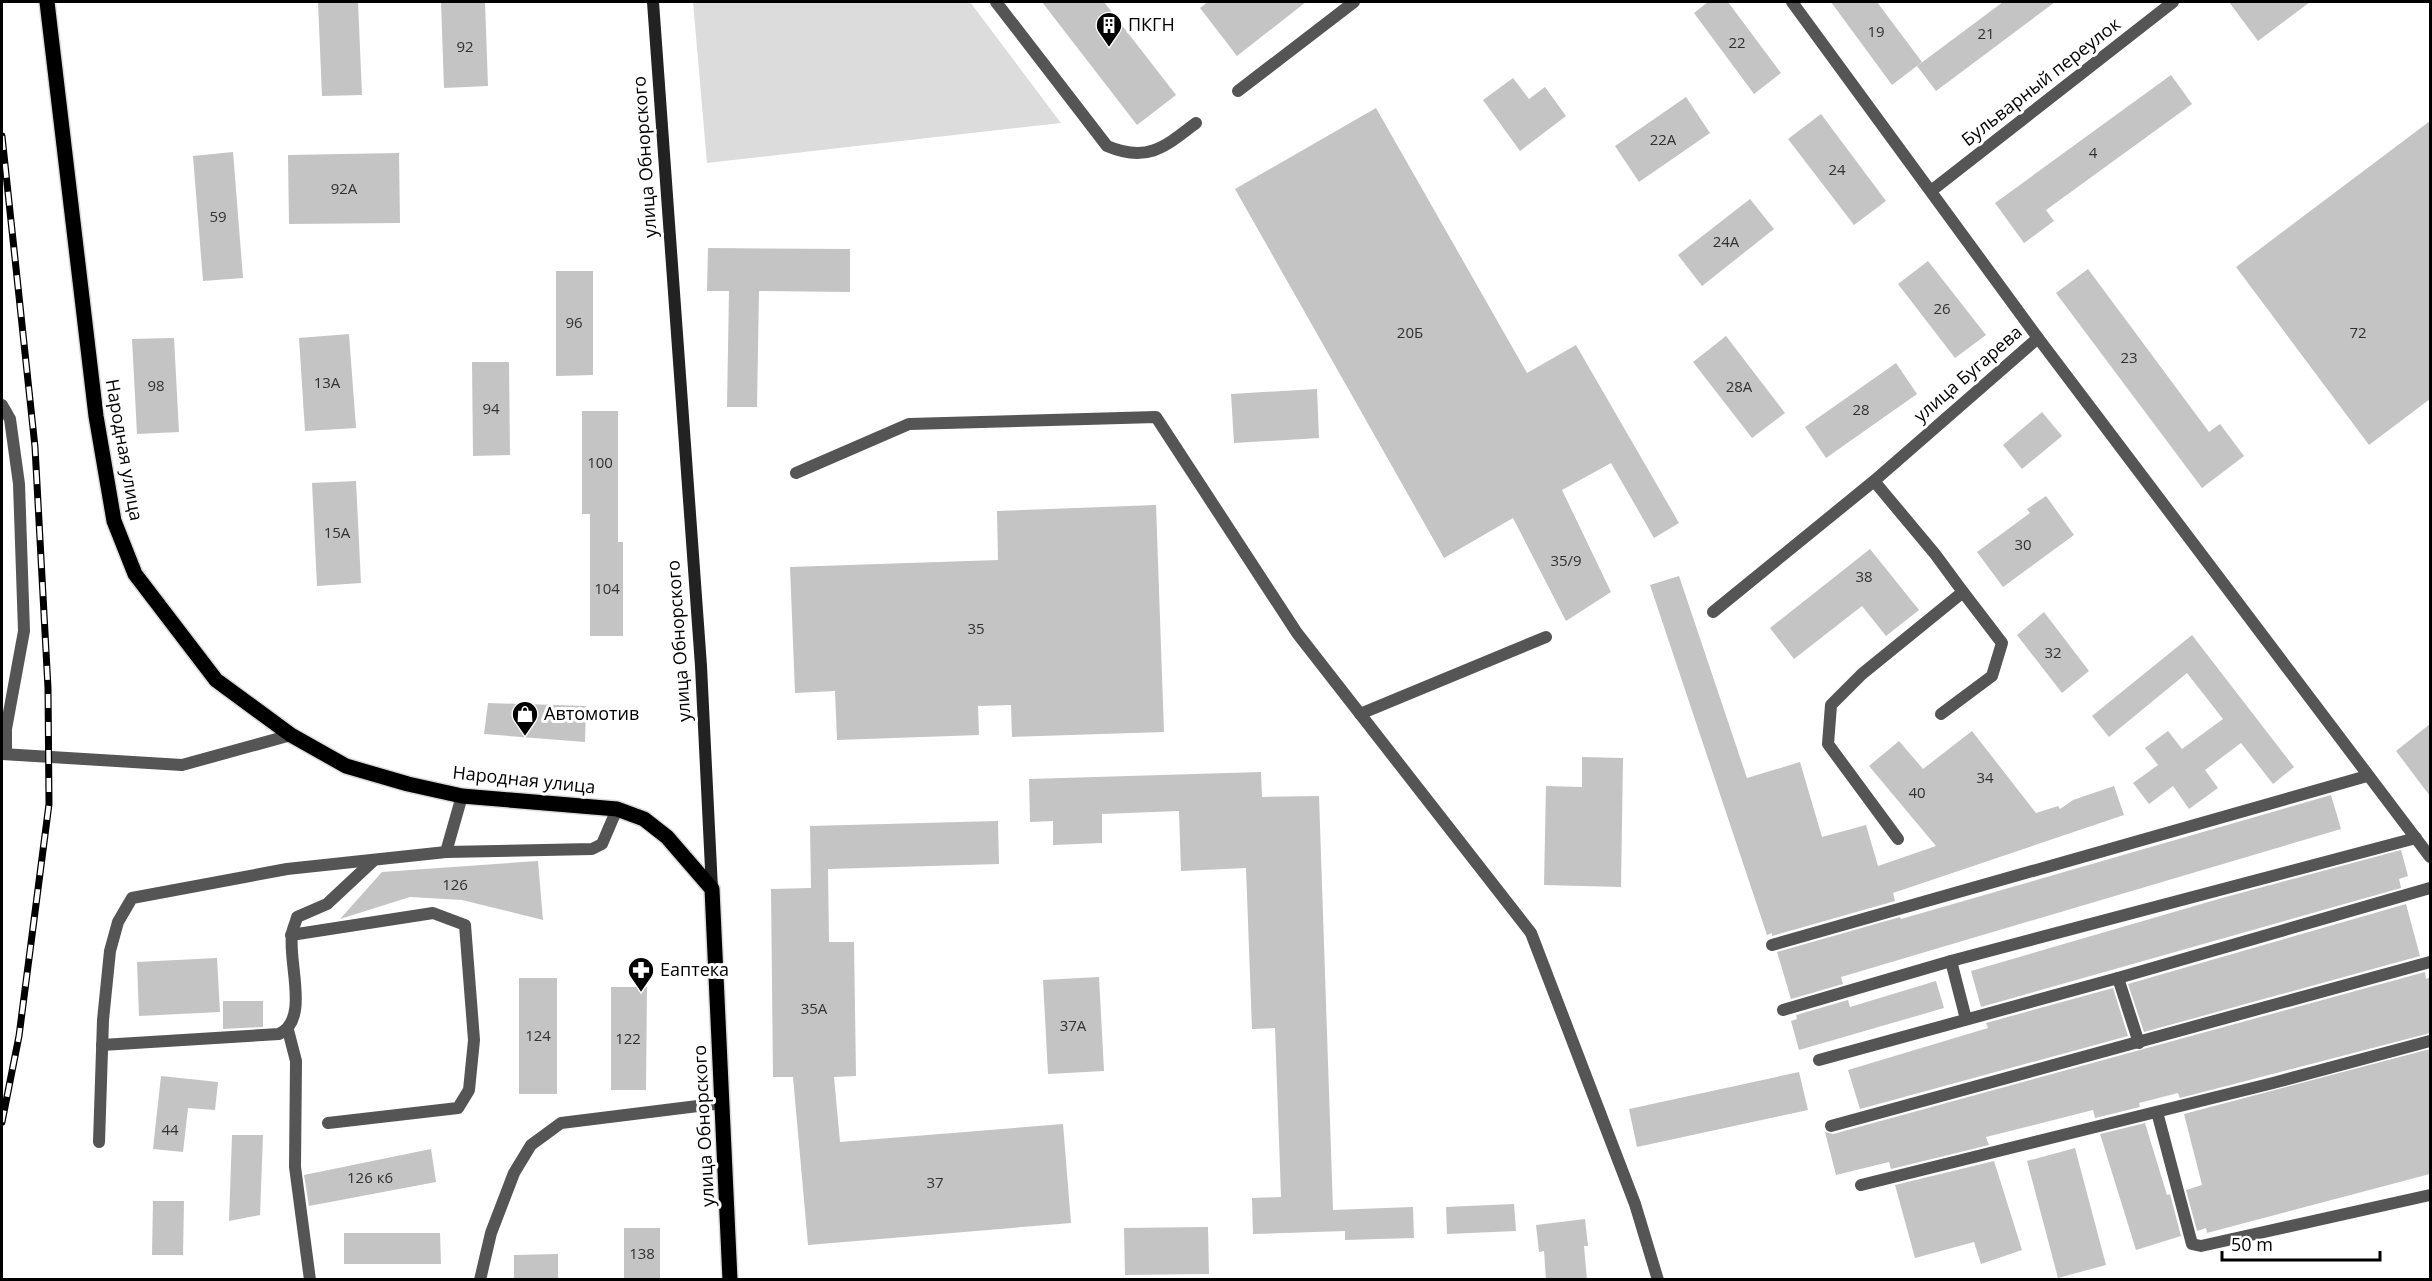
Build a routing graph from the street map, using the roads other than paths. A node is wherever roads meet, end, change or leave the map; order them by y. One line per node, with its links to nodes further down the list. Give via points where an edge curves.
1 (47, 2): 19 (main road, Народная улица, via 96,416 114,521 135,574 216,680)
2 (653, 2): 30 (main road, улица Обнорского, via 701,654)
3 (996, 2): 8 (street, via 1107,146 1141,154 1163,148)
4 (1354, 2): 7 (street)
5 (1792, 2): 9 (street, улица Бугарева)
6 (2171, 2): 9 (street, Бульварный переулок)
7 (1238, 92)
8 (1196, 123)
9 (1931, 191): 10 (street, улица Бугарева)
10 (2038, 338): 13 (street, улица Бугарева); 21 (street)
11 (2, 405): 20 (street, via 10,419 19,484 24,631)
12 (796, 474): 17 (street, via 909,424 1156,417 1297,633)
13 (1874, 481): 14 (street); 15 (street, улица Бугарева)
14 (1963, 592): 18 (street, via 2002,644 1992,676); 25 (street, via 1862,674 1831,705 1828,744)
15 (1713, 612)
16 (1546, 638): 17 (street)
17 (1360, 714): 53 (street, via 1531,933 1635,1204)
18 (1941, 714)
19 (291, 735): 20 (street, via 182,765); 22 (main road, Народная улица, via 346,766)
20 (4, 754)
21 (2367, 776): 24 (street); 32 (street)
22 (462, 796): 23 (main road, Народная улица); 26 (street)
23 (617, 809): 26 (street, via 602,844 592,849); 30 (main road, Народная улица, via 644,819 667,837)
24 (2416, 838): 27 (street); 33 (street)
25 (1898, 839)
26 (446, 852): 28 (street)
27 (2430, 857)
28 (373, 861): 31 (street, via 327,904 297,917); 41 (street, via 286,869 132,898 118,922 110,951)
29 (2430, 888): 35 (street)
30 (712, 889): 43 (main road, улица Обнорского)
31 (291, 935): 38 (street, via 294,1021); 45 (street, via 433,913 465,926 474,1040 469,1090 458,1108)
32 (1772, 945)
33 (1951, 962): 36 (street); 37 (street)
34 (2430, 962): 40 (street)
35 (2118, 978): 37 (street); 40 (street)
36 (1783, 1010)
37 (1966, 1019): 42 (street)
38 (288, 1030): 41 (street, via 279,1035); 50 (street, via 296,1061 295,1167)
39 (2430, 1041): 44 (street)
40 (2139, 1043): 46 (street)
41 (102, 1045): 47 (street)
42 (1819, 1060)
43 (722, 1103): 51 (street, via 561,1123 531,1144 514,1173 491,1233); 52 (main road, улица Обнорского)
44 (2157, 1112): 48 (street); 49 (street, via 2192,1244 2201,1246)
45 (328, 1123)
46 (1831, 1126)
47 (99, 1142)
48 (1862, 1185)
49 (2430, 1195)
50 (310, 1280)
51 (480, 1280)
52 (730, 1280)
53 (1658, 1280)

